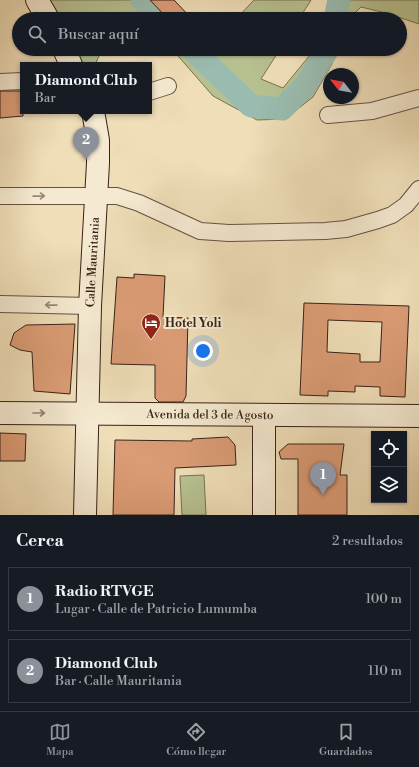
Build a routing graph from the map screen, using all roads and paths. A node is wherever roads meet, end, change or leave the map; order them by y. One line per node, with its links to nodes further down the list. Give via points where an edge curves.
1 (37, 0): 2 (main road)
2 (44, 12)
3 (20, 81): 4 (street)
4 (0, 82)
5 (168, 86): 6 (street)
6 (152, 91)
7 (419, 98): 9 (street, via 372,111)
8 (94, 114): 11 (main road, Calle Mauritania, via 98,140)
9 (328, 115)
10 (419, 189): 11 (street, via 406,205 392,215 346,229 229,233 200,231 139,203 116,196)
11 (95, 195): 12 (street, one-way to 11); 14 (main road, Calle Mauritania)
12 (0, 196)
13 (0, 304): 14 (street, one-way to 13)
14 (90, 306): 16 (main road, Calle Mauritania)
15 (0, 413): 16 (main road, Avenida del 3 de Agosto, one-way to 16)
16 (88, 413): 17 (main road, Avenida del 3 de Agosto); 19 (main road, Calle Mauritania)
17 (264, 416): 18 (main road, Avenida del 3 de Agosto); 20 (main road)
18 (419, 416)
19 (85, 515)
20 (264, 515)

